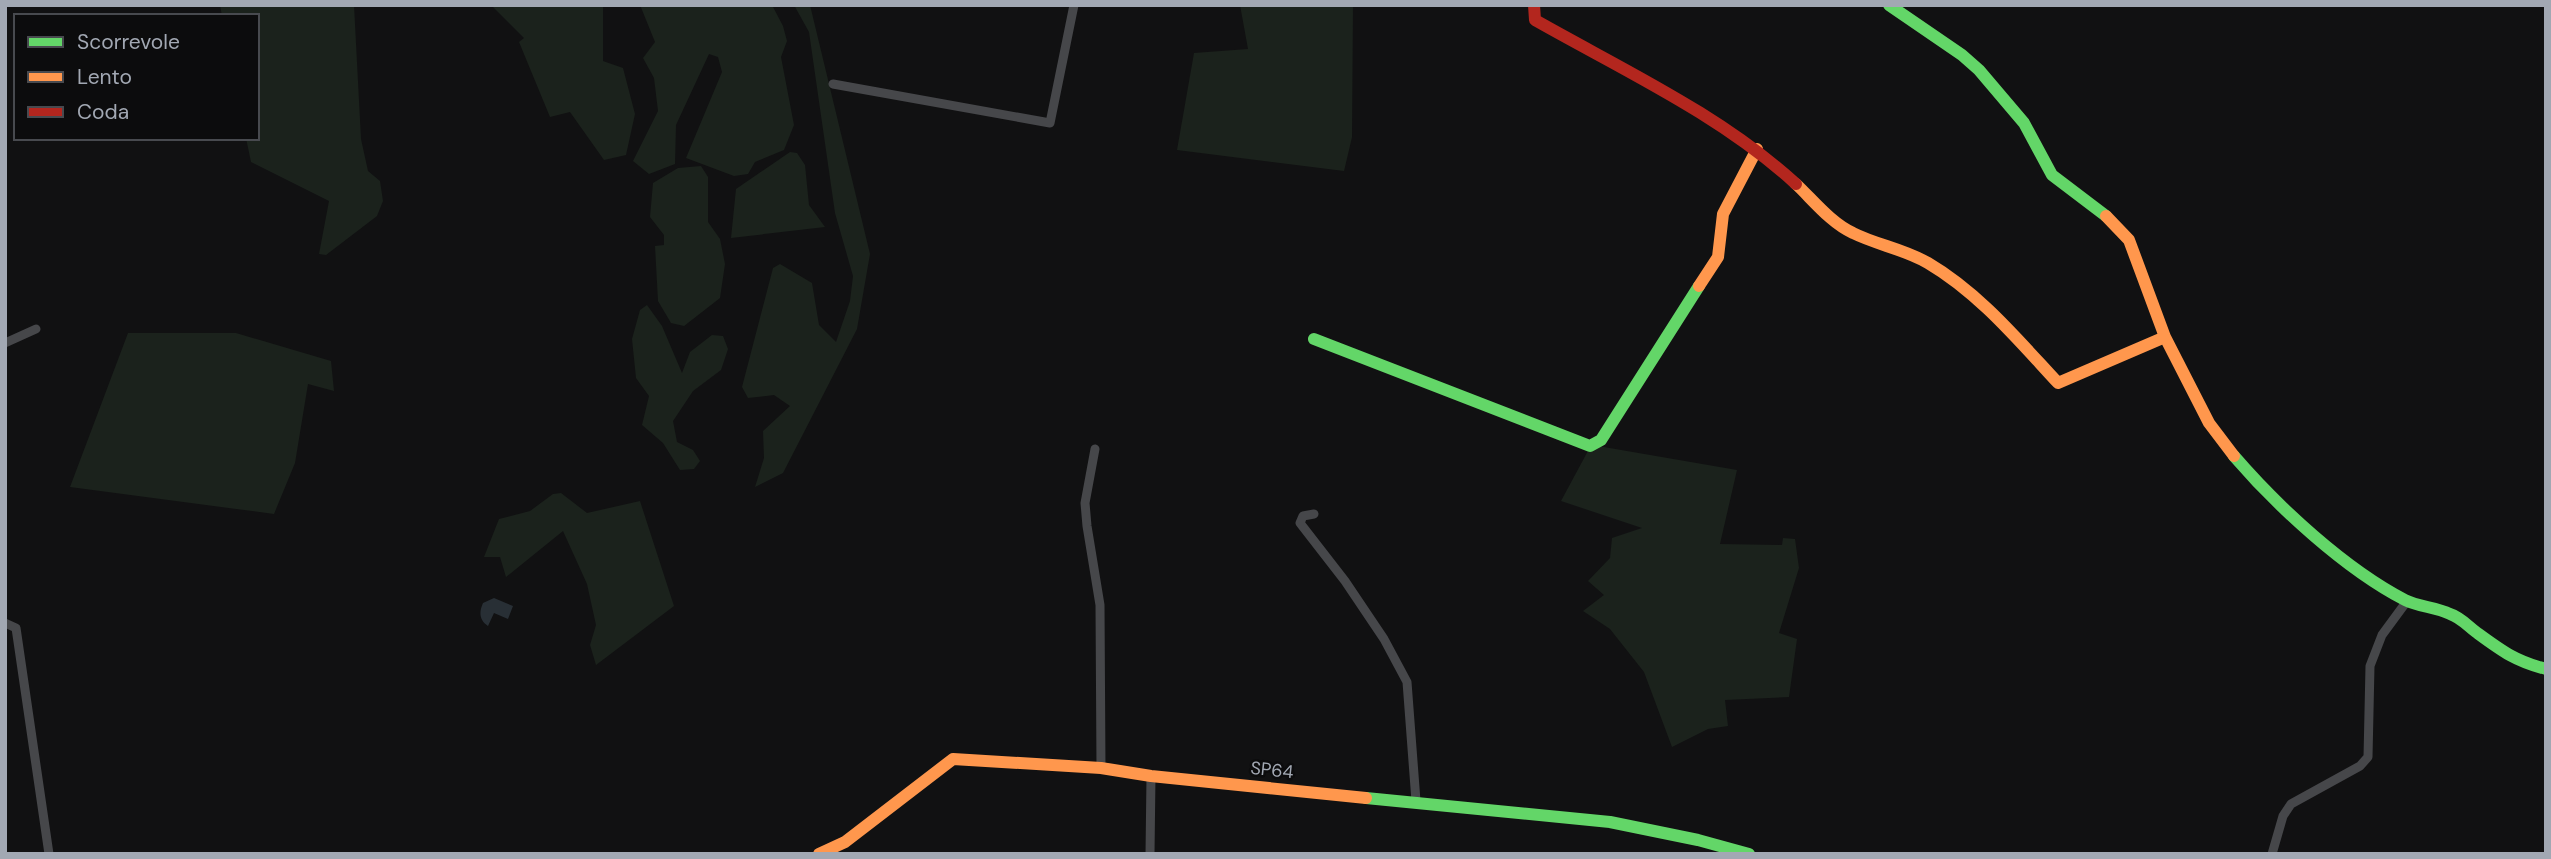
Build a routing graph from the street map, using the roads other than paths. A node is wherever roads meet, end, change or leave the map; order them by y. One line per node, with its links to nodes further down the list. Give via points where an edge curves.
1 (1074, 5): 4 (street, via 1050,123)
2 (1534, 5): 5 (street, via 1535,20 1701,112)
3 (1889, 5): 7 (street, via 1979,70 2024,123 2052,175 2100,210 2129,240)
4 (833, 84)
5 (1757, 149): 7 (street, via 1843,228 1910,253 1966,290 2058,383); 8 (street, via 1723,214 1718,257 1594,445)
6 (36, 329): 9 (street)
7 (2165, 337): 12 (street, via 2209,423 2252,477 2346,562)
8 (1314, 339)
9 (5, 344)
10 (1095, 449): 15 (street, via 1085,503 1100,604)
11 (1314, 513): 17 (street, via 1303,516 1300,523 1345,581 1407,682)
12 (2406, 601): 14 (street, via 2452,614 2509,656); 22 (street, via 2382,635 2370,666 2368,757 2360,766 2291,804)
13 (5, 623): 18 (street, via 16,628)
14 (2546, 669)
15 (1101, 768): 16 (street, SP64 / SP64); 19 (street, SP64 / SP64, via 953,759 845,842)
16 (1152, 776): 17 (street, SP64 / SP64); 20 (street)
17 (1416, 801): 21 (street, SP64 / SP64, via 1610,822)
18 (49, 854)
19 (819, 854)
20 (1150, 854)
21 (1749, 854)
22 (2272, 854)

